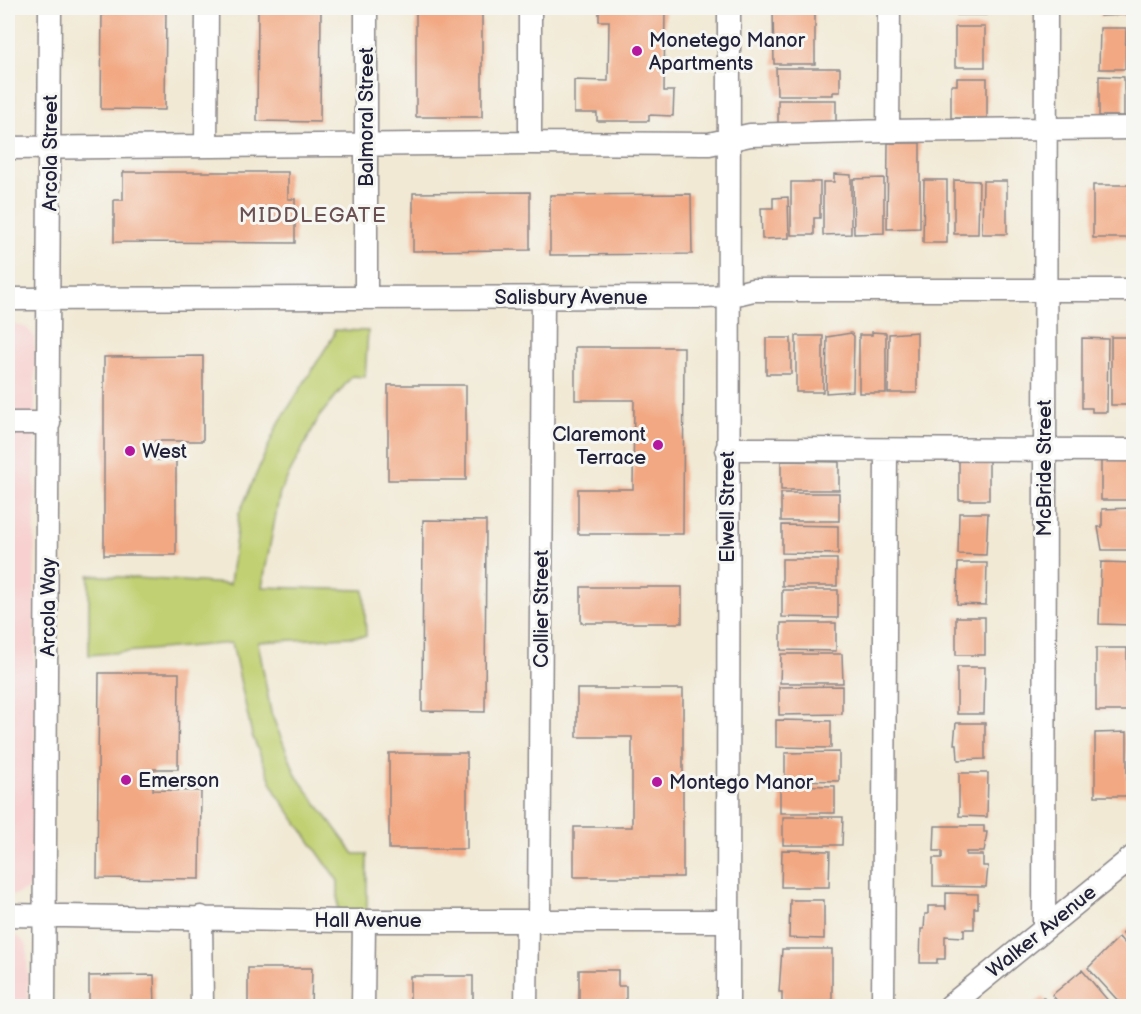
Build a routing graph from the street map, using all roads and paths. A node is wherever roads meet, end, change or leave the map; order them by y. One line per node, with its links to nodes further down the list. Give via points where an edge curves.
1 (50, 8): 16 (street, Arcola Street)
2 (207, 8): 14 (street)
3 (366, 8): 13 (street, Balmoral Street)
4 (530, 8): 12 (street)
5 (729, 8): 11 (street, Elwell Street)
6 (889, 8): 10 (street)
7 (1046, 8): 9 (street, McBride Street)
8 (1134, 128): 9 (street)
9 (1046, 129): 10 (street); 17 (street, McBride Street)
10 (888, 131): 11 (street, via 750,135)
11 (728, 140): 12 (street, via 709,144); 19 (street, Elwell Street)
12 (530, 143): 13 (street)
13 (365, 145): 14 (street); 22 (street, Balmoral Street)
14 (206, 146): 16 (street)
15 (8, 148): 16 (street)
16 (49, 148): 21 (street, Arcola Street)
17 (1046, 290): 18 (street, Salisbury Avenue); 19 (street, Salisbury Avenue, via 753,290); 26 (street, McBride Street)
18 (1134, 290)
19 (728, 296): 20 (street, Salisbury Avenue); 27 (street, Elwell Street)
20 (543, 297): 22 (street, Salisbury Avenue); 35 (street, Collier Street)
21 (50, 298): 22 (street, Salisbury Avenue); 23 (street, Salisbury Avenue); 25 (street, Arcola Way)
22 (366, 298)
23 (8, 299)
24 (8, 423): 25 (street)
25 (49, 423): 32 (street, Arcola Way)
26 (1044, 448): 28 (street); 29 (street); 37 (street, McBride Street)
27 (727, 449): 28 (street); 36 (street, Elwell Street)
28 (885, 450): 43 (street)
29 (1134, 450)
30 (1134, 856): 37 (street, Walker Avenue)
31 (8, 915): 32 (street, Hall Avenue)
32 (45, 915): 33 (street, Hall Avenue); 38 (street)
33 (201, 917): 34 (street, Hall Avenue); 39 (street)
34 (364, 921): 35 (street, Hall Avenue); 40 (street)
35 (533, 921): 36 (street, Hall Avenue); 41 (street, Collier Street)
36 (728, 921): 42 (street, Elwell Street)
37 (1044, 928): 44 (street, Walker Avenue)
38 (44, 1006)
39 (202, 1006)
40 (363, 1006)
41 (525, 1006)
42 (728, 1006)
43 (884, 1006)
44 (950, 1006)

